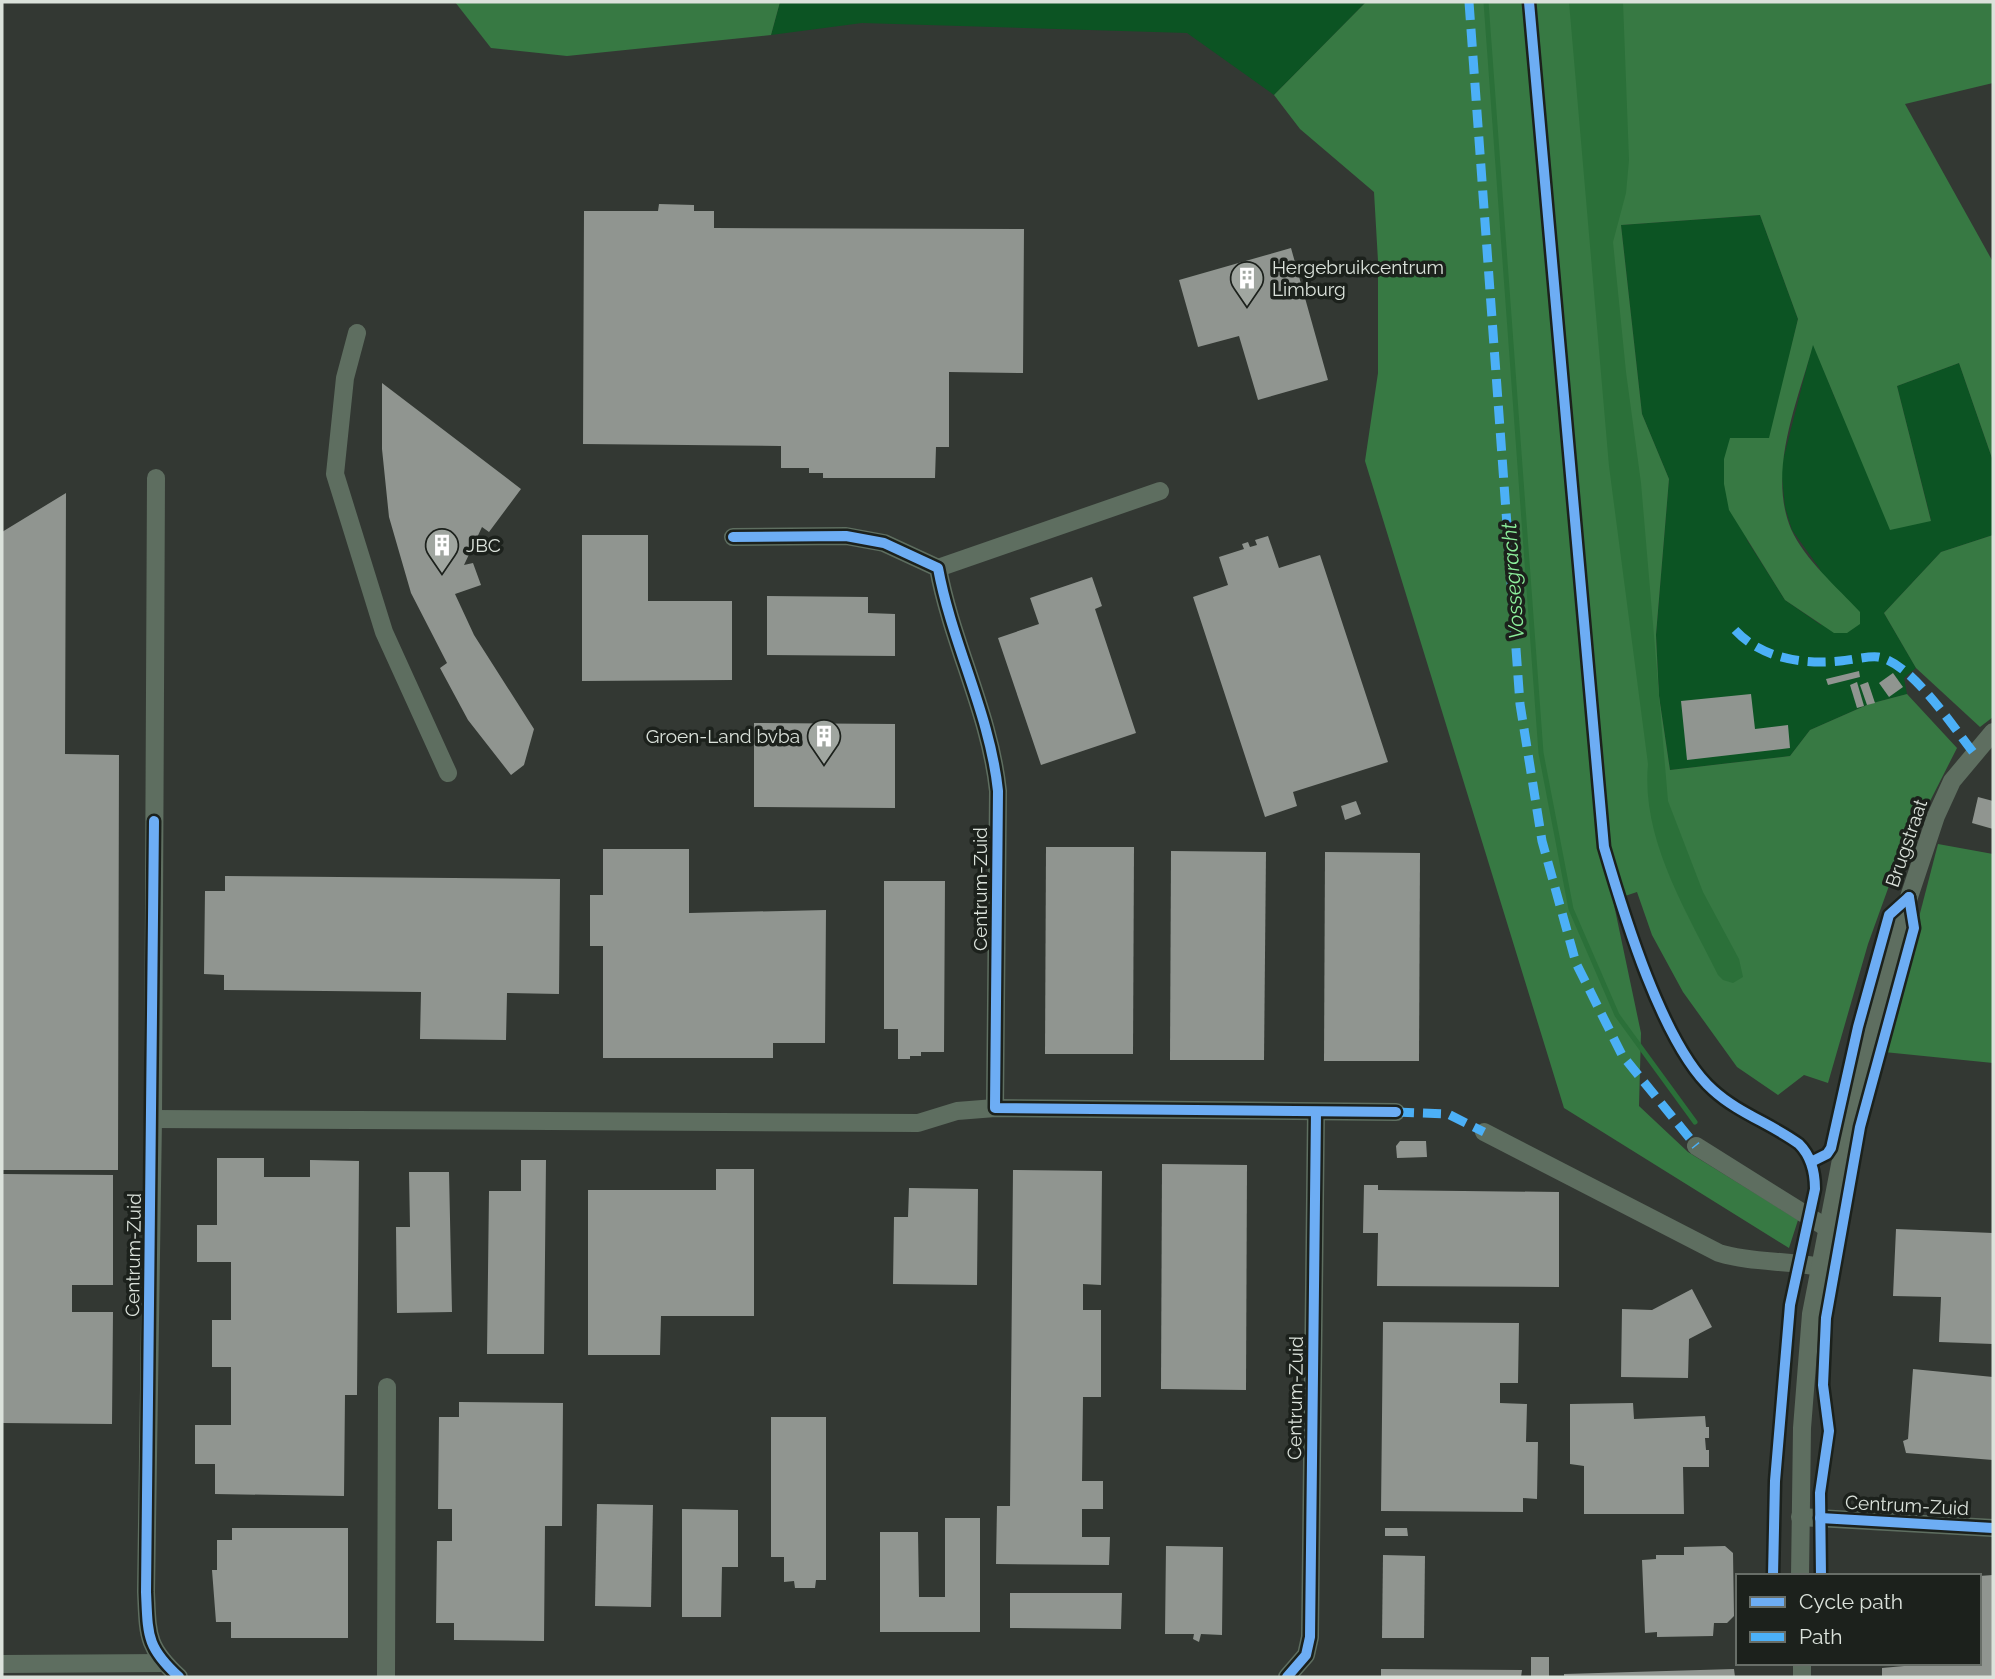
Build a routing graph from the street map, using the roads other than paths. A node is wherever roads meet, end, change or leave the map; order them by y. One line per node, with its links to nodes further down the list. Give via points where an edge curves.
1 (357, 333): 7 (street, via 345,378 335,474 384,632)
2 (156, 478): 11 (street, Centrum-Zuid)
3 (1160, 491): 5 (street)
4 (733, 537): 5 (street, via 846,536 884,543)
5 (938, 568): 8 (street, Centrum-Zuid, via 946,609 994,755 998,791)
6 (1993, 732): 14 (street, Brugstraat, via 1952,781 1923,852 1845,1139)
7 (448, 773)
8 (995, 1108): 9 (street); 11 (street, via 957,1111 918,1123)
9 (1316, 1112): 10 (street); 24 (street, Centrum-Zuid, via 1310,1637 1306,1655)
10 (1396, 1112)
11 (153, 1119): 20 (street, Centrum-Zuid, via 146,1592 148,1639)
12 (1484, 1132): 15 (street, via 1719,1253 1754,1262)
13 (1696, 1146): 14 (street)
14 (1827, 1228): 15 (street)
15 (1819, 1267): 17 (street, via 1802,1428)
16 (387, 1387): 23 (street)
17 (1800, 1517): 18 (street, Centrum-Zuid); 19 (street)
18 (1993, 1528)
19 (1801, 1574)
20 (164, 1663): 21 (street); 22 (street, Centrum-Zuid)
21 (2, 1664)
22 (179, 1677)
23 (386, 1677)
24 (1287, 1677)

